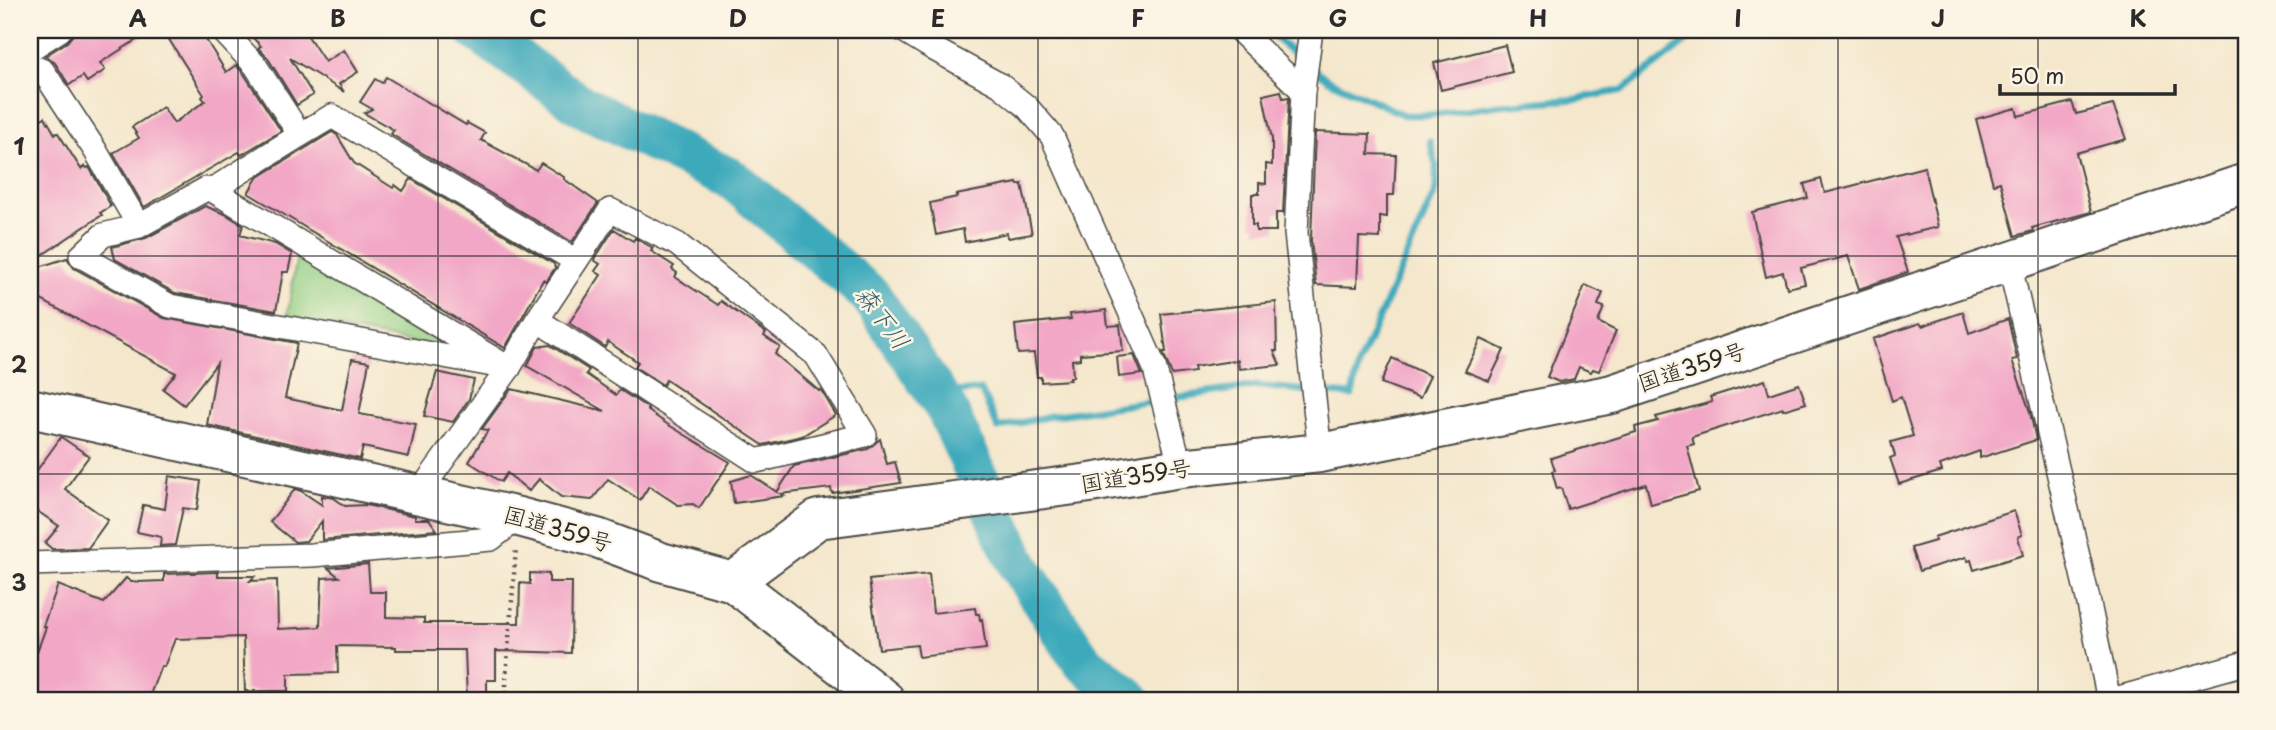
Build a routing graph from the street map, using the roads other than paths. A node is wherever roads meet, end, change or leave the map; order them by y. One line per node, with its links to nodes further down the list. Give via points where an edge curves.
1 (60, 30): 6 (street)
2 (222, 30): 8 (street, via 255,65)
3 (903, 30): 18 (street, via 1000,85 1052,136 1154,366)
4 (1239, 30): 7 (street)
5 (1310, 38): 7 (street)
6 (30, 60): 11 (street, via 43,71 95,150)
7 (1304, 83): 17 (street, via 1296,233)
8 (300, 135): 10 (street); 12 (street, via 332,116)
9 (2246, 183): 13 (highway, 国道359号)
10 (212, 190): 11 (street, via 206,189); 15 (street)
11 (139, 226): 15 (street, via 103,235 81,257 170,306)
12 (576, 261): 14 (street); 14 (street, via 610,210 677,244 816,355 865,435 756,461)
13 (2009, 262): 17 (highway, 国道359号, via 1612,394); 25 (street)
14 (537, 320): 15 (street)
15 (509, 368): 19 (street)
16 (30, 408): 19 (highway, 国道359号)
17 (1320, 453): 18 (highway, 国道359号)
18 (1181, 468): 22 (highway, 国道359号, via 818,519)
19 (419, 493): 20 (highway, 国道359号)
20 (519, 517): 21 (street, via 491,539 312,555); 22 (highway, 国道359号)
21 (30, 564)
22 (733, 582): 24 (highway)
23 (2246, 663): 25 (street)
24 (885, 700)
25 (2110, 700)

